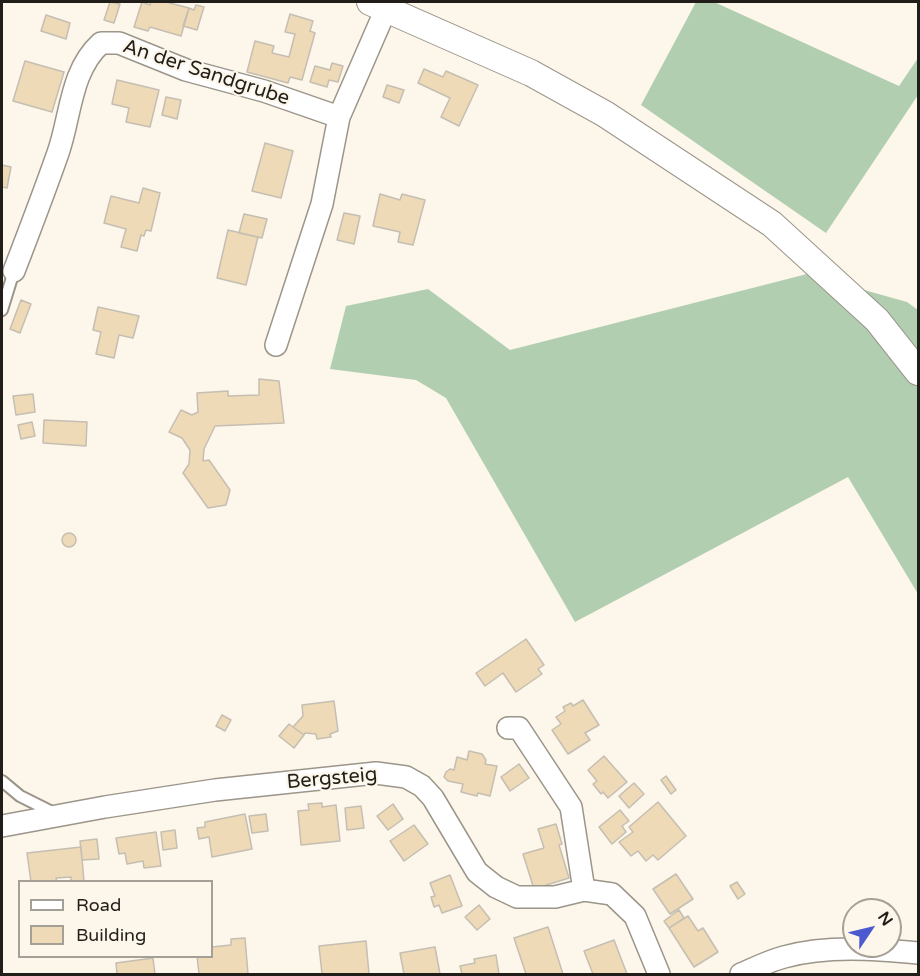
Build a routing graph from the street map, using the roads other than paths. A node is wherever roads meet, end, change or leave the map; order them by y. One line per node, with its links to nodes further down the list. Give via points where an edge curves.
1 (378, 5): 2 (street); 6 (street, via 531,73 605,114 772,224 877,320)
2 (339, 117): 3 (street, An der Sandgrube, via 186,70 119,44 101,43 89,54 72,96 59,150); 5 (street, via 322,204)
3 (15, 271): 4 (lane)
4 (2, 310)
5 (276, 345)
6 (918, 372)
7 (508, 728): 11 (street, via 519,728 571,807)
8 (2, 781): 9 (lane, via 20,796)
9 (59, 815): 10 (street, Bergsteig); 11 (street, Bergsteig, via 215,790 376,773 406,777 433,798 477,872 496,886 517,897 555,897)
10 (2, 826)
11 (584, 890): 13 (street, Bergsteig, via 612,894 635,915)
12 (918, 953): 14 (street, via 867,949 806,953 784,957)
13 (659, 975)
14 (741, 975)

